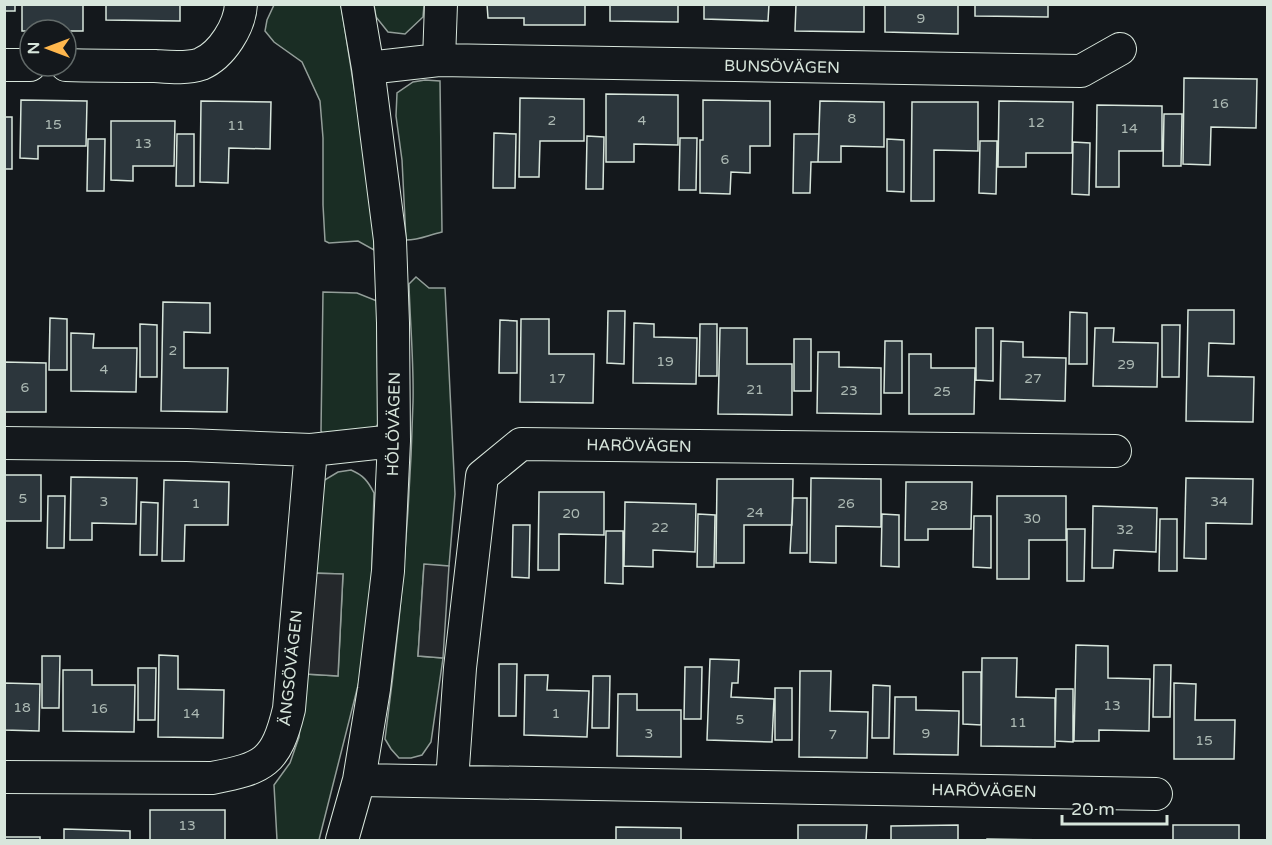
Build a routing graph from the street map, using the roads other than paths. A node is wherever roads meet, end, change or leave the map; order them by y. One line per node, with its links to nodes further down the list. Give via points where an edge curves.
1 (241, 4): 6 (street, via 236,25 217,54 200,64)
2 (357, 4): 7 (street, HÖLÖVÄGEN)
3 (441, 4): 5 (street)
4 (1120, 49): 5 (street, BUNSÖVÄGEN, via 1081,70)
5 (439, 60): 7 (street, BUNSÖVÄGEN)
6 (78, 65)
7 (368, 68): 8 (street, HÖLÖVÄGEN, via 390,240)
8 (394, 441): 10 (street); 13 (street, HÖLÖVÄGEN, via 388,571)
9 (4, 443): 10 (street)
10 (311, 450): 12 (street, ÄNGSÖVÄGEN, via 289,709 273,752 258,766 212,778)
11 (1114, 451): 14 (street, HARÖVÄGEN, via 521,444 482,476 460,668)
12 (4, 777)
13 (359, 780): 14 (street, HARÖVÄGEN); 16 (street, HÖLÖVÄGEN)
14 (452, 781): 15 (street, HARÖVÄGEN)
15 (1156, 794)
16 (342, 840)

